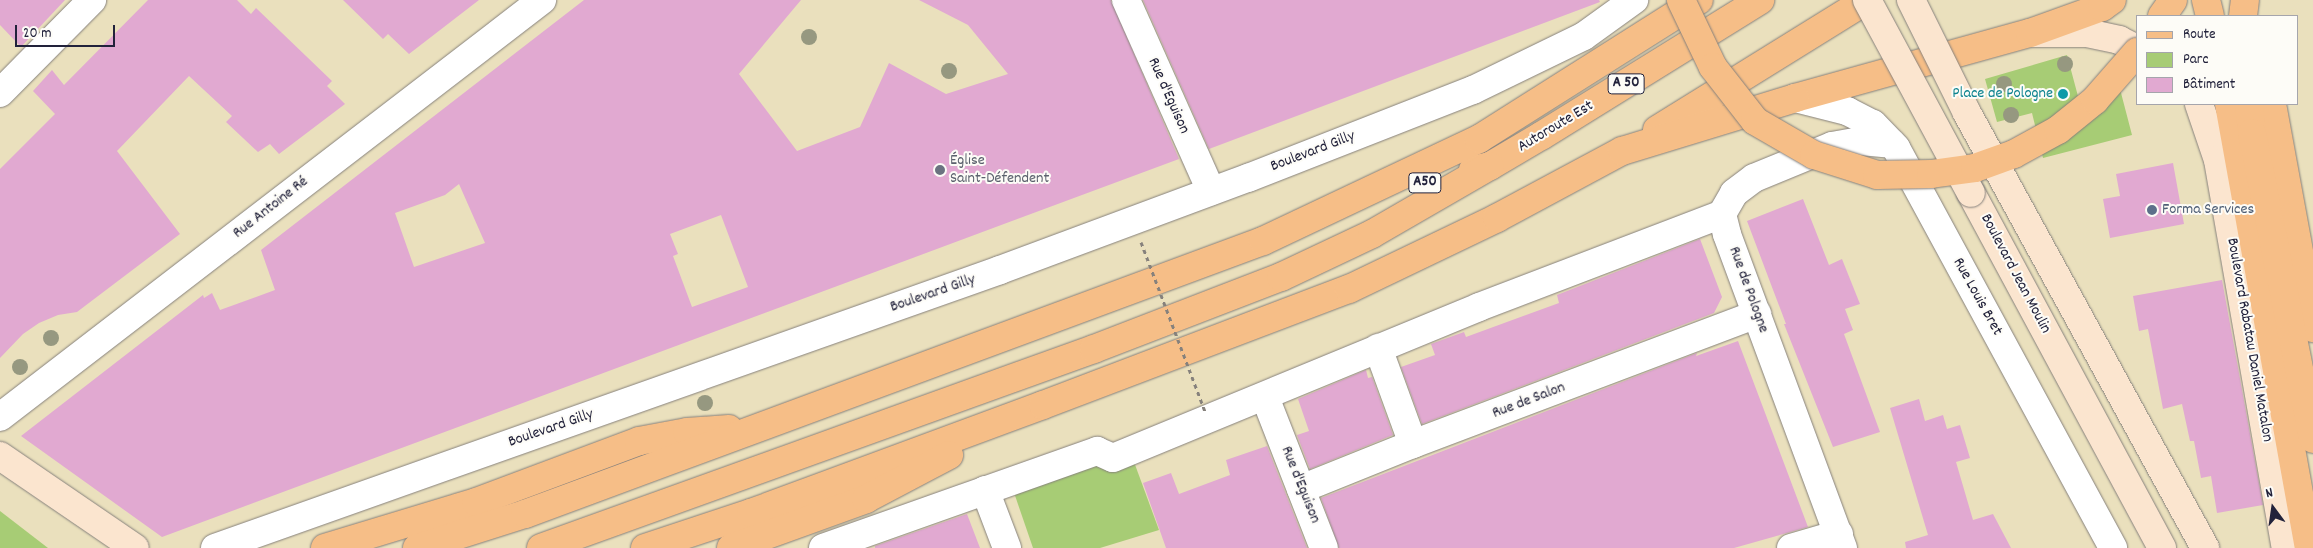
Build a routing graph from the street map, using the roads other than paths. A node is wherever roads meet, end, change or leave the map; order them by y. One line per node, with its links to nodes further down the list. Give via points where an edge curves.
1 (92, 0): 23 (street)
2 (542, 0): 40 (street, Rue Antoine Ré)
3 (1126, 0): 32 (street, Rue d'Eguison)
4 (1634, 0): 32 (street, Boulevard Gilly, via 1584,36 1473,90)
5 (1680, 0): 19 (main road); 22 (main road, bridge, via 1713,67 1755,121 1814,155 1877,175 1931,174 1975,168 2014,154 2058,130 2095,100)
6 (1698, 0): 19 (main road)
7 (1760, 0): 31 (main road, Autoroute Est / A 50)
8 (1867, 0): 30 (main road); 62 (main road, Boulevard Jean Moulin, bridge)
9 (1911, 0): 63 (main road, bridge, via 1967,113)
10 (2112, 0): 20 (main road, via 2102,7)
11 (2173, 0): 15 (main road)
12 (2206, 0): 16 (main road)
13 (2245, 0): 17 (main road)
14 (2252, 0): 18 (main road)
15 (2163, 15)
16 (2210, 15)
17 (2244, 15)
18 (2255, 15)
19 (1646, 33): 33 (main road, via 1479,139)
20 (2030, 33): 21 (main road, via 2087,33 2119,40); 24 (main road)
21 (2136, 50)
22 (2136, 52)
23 (0, 93)
24 (1795, 98): 29 (street, Rue Louis Bret, via 1847,111 1874,124); 30 (main road)
25 (2199, 105): 64 (main road, Boulevard Rabatau Daniel Matalon, via 2218,160)
26 (2229, 105): 65 (main road, Boulevard Rabatau Daniel Matalon)
27 (2249, 105): 42 (main road)
28 (2272, 105): 36 (main road)
29 (1892, 144): 34 (street, via 1859,141 1832,146 1754,178 1734,193); 61 (street, Rue Louis Bret)
30 (1622, 151): 39 (main road, via 1498,218 1349,289)
31 (1490, 166): 33 (main road, Autoroute Est / A50); 53 (main road, via 1372,234 1282,277 1094,349)
32 (1211, 192): 50 (street, Boulevard Gilly, via 991,274)
33 (1360, 197): 41 (main road, via 1263,241)
34 (1722, 214): 35 (street, Rue de Pologne); 37 (street)
35 (1757, 314): 43 (street, Rue de Salon); 48 (street, Rue de Pologne)
36 (2313, 328)
37 (1378, 348): 38 (street); 43 (street)
38 (1265, 397): 45 (street, Rue d'Eguison); 46 (street, via 1113,458 1096,451)
39 (1043, 406): 47 (main road); 56 (main road, via 866,499)
40 (0, 417)
41 (766, 425): 51 (main road, via 688,432 639,441 476,502); 52 (main road, via 524,514)
42 (2313, 439)
43 (1413, 444): 45 (street, Rue de Salon)
44 (0, 456): 49 (main road)
45 (1301, 489): 59 (street, Rue d'Eguison)
46 (985, 490): 57 (street); 58 (street)
47 (751, 513): 54 (main road); 55 (main road)
48 (1841, 541): 60 (street)
49 (135, 548)
50 (215, 548)
51 (325, 548)
52 (417, 548)
53 (541, 548)
54 (645, 548)
55 (671, 548)
56 (731, 548)
57 (823, 548)
58 (1007, 548)
59 (1324, 548)
60 (1791, 548)
61 (2113, 548)
62 (2162, 548)
63 (2204, 548)
64 (2286, 548)
65 (2309, 548)

